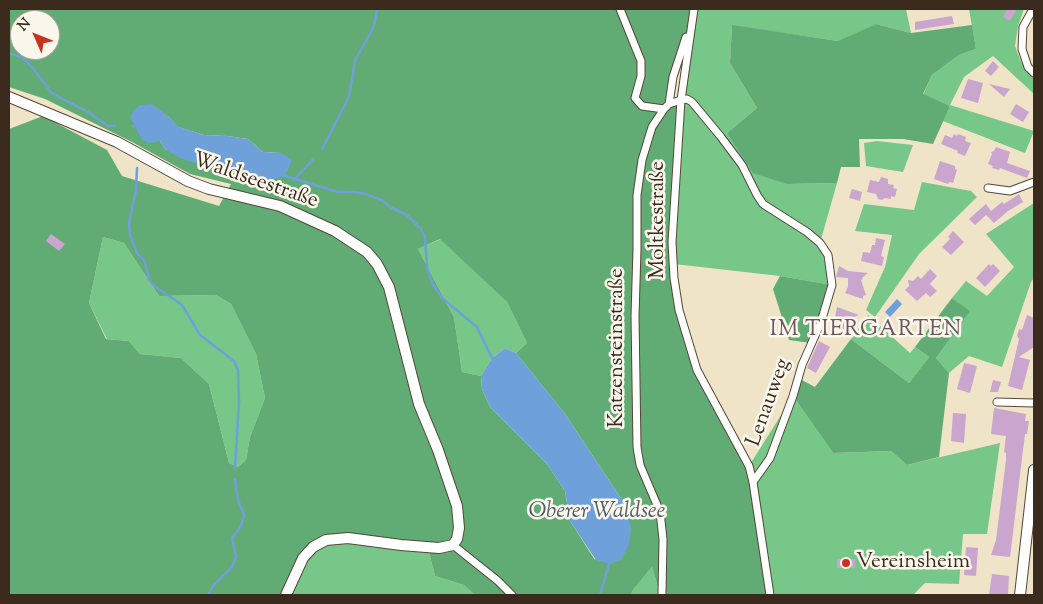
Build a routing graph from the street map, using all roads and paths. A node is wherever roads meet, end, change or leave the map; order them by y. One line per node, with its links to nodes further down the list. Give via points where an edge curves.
1 (620, 9): 8 (street, via 641,61 635,98 642,106)
2 (694, 9): 4 (street, Moltkestraße)
3 (1033, 9): 5 (street, via 1023,28 1022,48 1028,67)
4 (692, 20): 7 (street, Moltkestraße); 8 (street, Katzensteinstraße)
5 (1034, 73)
6 (9, 97): 15 (street, Waldseestraße, via 118,142 188,181 280,206 335,231 367,252 389,287 419,404 458,506 459,528)
7 (681, 100): 8 (street); 14 (street, Moltkestraße, via 672,242 679,310 696,370 749,466); 14 (street, Lenauweg, via 692,102 742,165 763,204 807,232 828,255 832,285 821,322 802,365 770,458)
8 (666, 107): 18 (street, Katzensteinstraße, via 652,126 642,160 637,195 635,316 637,447 640,465 660,512)
9 (1034, 182): 10 (street, via 1010,191)
10 (988, 188)
11 (997, 402): 12 (street)
12 (1034, 404)
13 (1034, 470): 20 (street)
14 (753, 482): 19 (street, Moltkestraße)
15 (453, 544): 16 (street, via 428,548 348,538 326,540 313,546 303,558); 17 (street)
16 (286, 595)
17 (512, 595)
18 (662, 595)
19 (770, 595)
20 (1020, 595)

